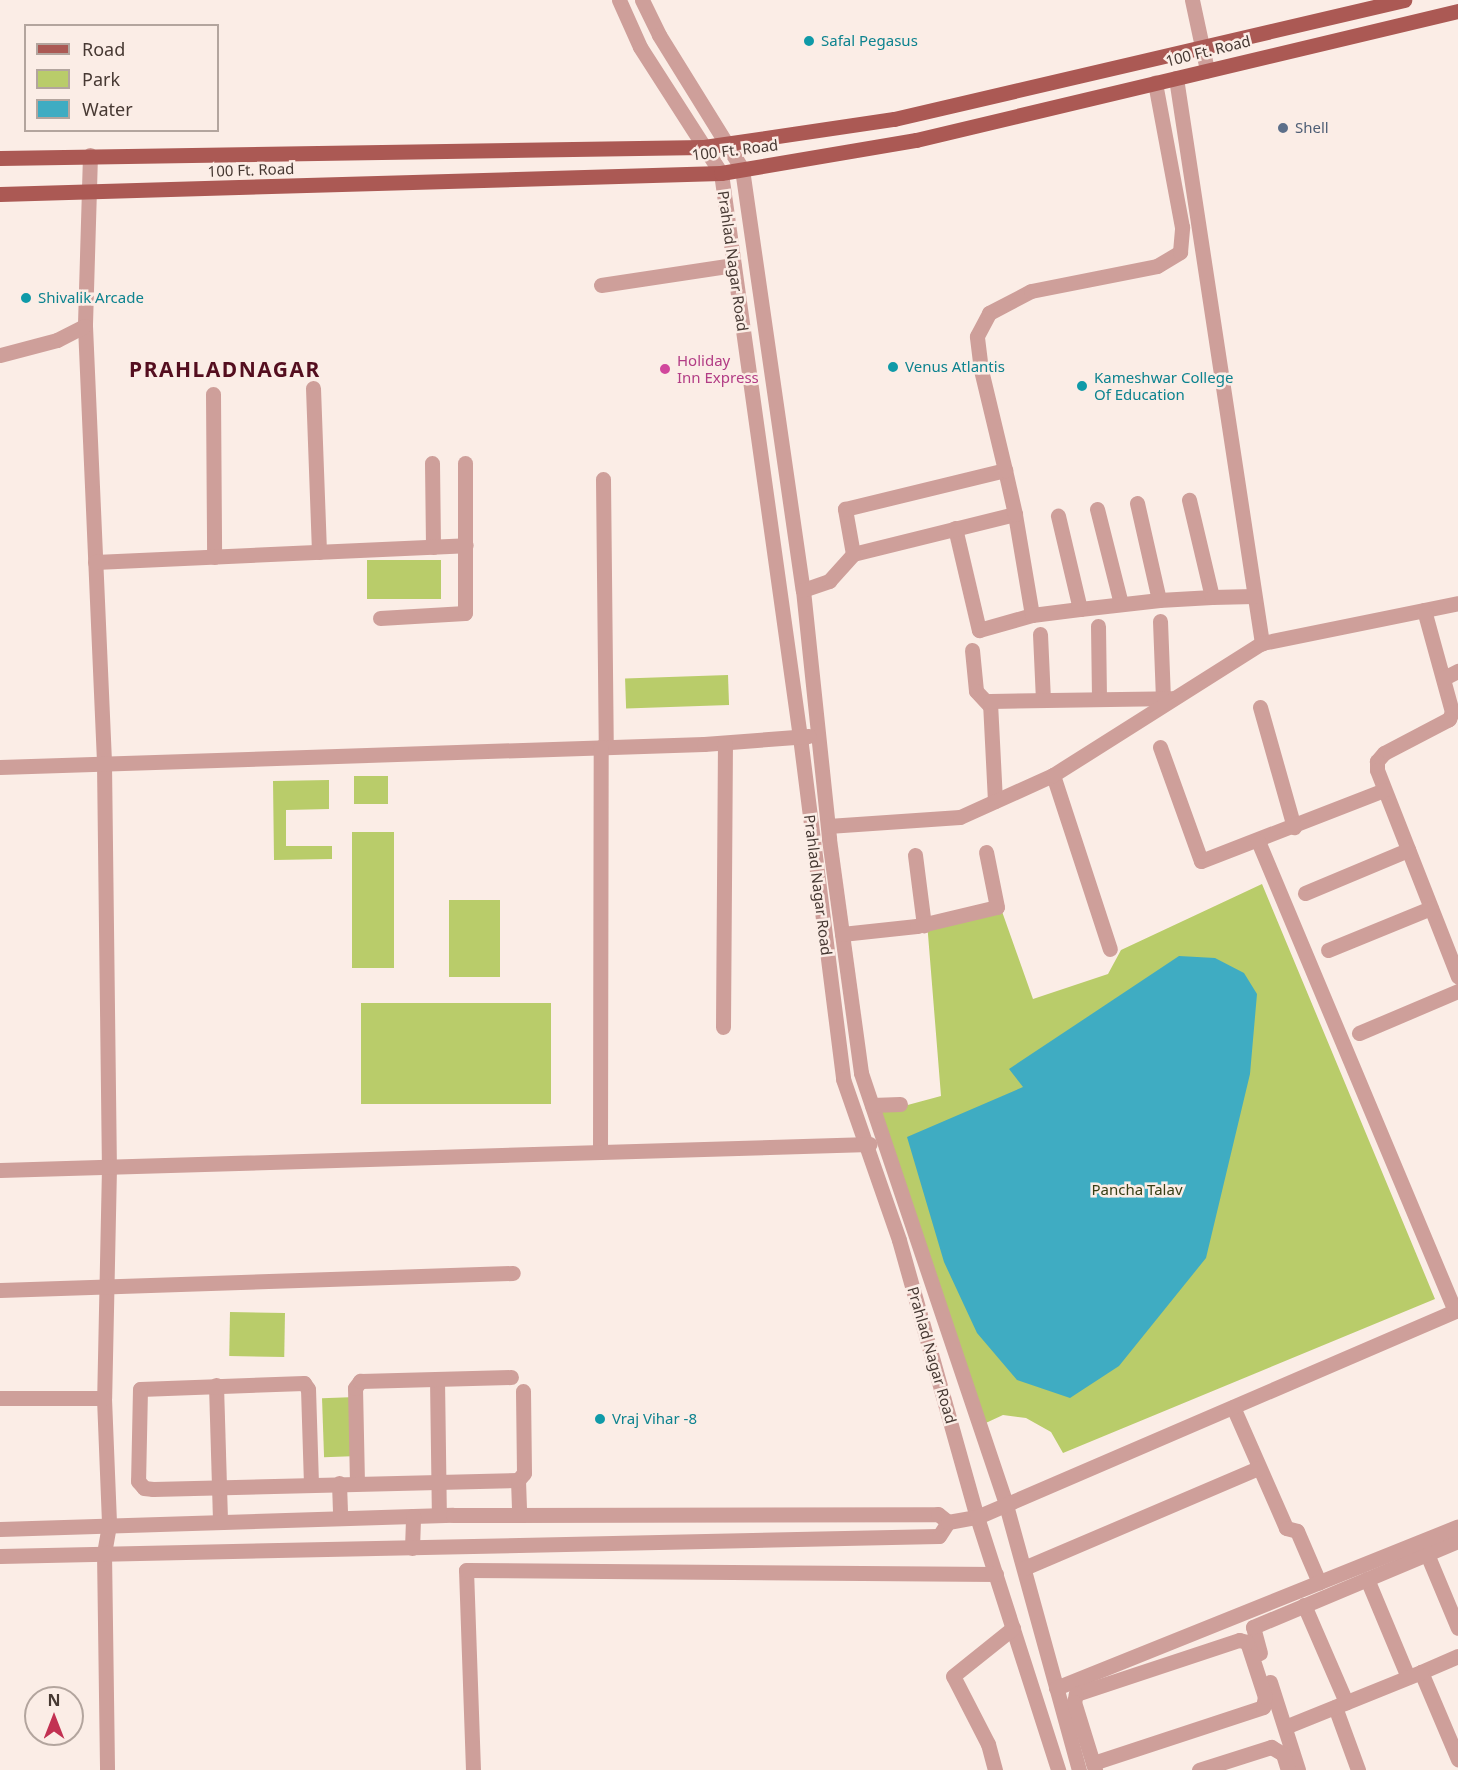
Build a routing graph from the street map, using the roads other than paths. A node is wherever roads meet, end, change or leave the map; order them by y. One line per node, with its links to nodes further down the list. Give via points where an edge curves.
1 (619, 0): 11 (street, Prahlad Nagar Road, via 639,47)
2 (642, 0): 10 (street)
3 (1192, 0): 6 (street)
4 (1404, 0): 6 (main road, 100 Ft. Road)
5 (1458, 11): 7 (main road, 100 Ft. Road)
6 (1202, 46): 7 (street); 10 (main road, 100 Ft. Road, via 894,119)
7 (1207, 70): 8 (main road, 100 Ft. Road)
8 (1176, 78): 9 (main road, 100 Ft. Road); 41 (street)
9 (1155, 83): 14 (main road, 100 Ft. Road, via 916,140); 26 (street, via 1182,227 1180,252 1157,266 1031,291 989,313 977,336 981,370)
10 (726, 144): 11 (main road, 100 Ft. Road); 14 (street)
11 (704, 147): 12 (main road, 100 Ft. Road); 15 (street, Prahlad Nagar Road)
12 (90, 155): 13 (main road, 100 Ft. Road); 16 (street)
13 (0, 158)
14 (742, 169): 15 (main road, 100 Ft. Road); 40 (street)
15 (721, 173): 16 (main road, 100 Ft. Road); 18 (street, Prahlad Nagar Road)
16 (88, 192): 17 (main road, 100 Ft. Road); 20 (street)
17 (0, 194)
18 (734, 265): 19 (street); 62 (street, Prahlad Nagar Road)
19 (601, 285)
20 (85, 326): 21 (street, via 57,340); 39 (street)
21 (0, 355)
22 (313, 388): 36 (street)
23 (213, 394): 38 (street)
24 (432, 463): 35 (street)
25 (465, 463): 34 (street)
26 (1005, 470): 31 (street); 37 (street, via 845,509)
27 (603, 479): 64 (street)
28 (1189, 500): 42 (street)
29 (1137, 503): 43 (street)
30 (1097, 509): 45 (street)
31 (1015, 514): 33 (street); 48 (street)
32 (1058, 516): 46 (street)
33 (955, 528): 37 (street); 48 (street, via 979,630)
34 (466, 545): 35 (street); 49 (street, via 465,613)
35 (433, 547): 36 (street)
36 (319, 552): 38 (street)
37 (854, 554): 40 (street, via 829,581)
38 (214, 557): 39 (street)
39 (95, 562): 66 (street)
40 (803, 590): 61 (street)
41 (1254, 596): 42 (street); 53 (street)
42 (1212, 597): 43 (street)
43 (1159, 600): 45 (street)
44 (1458, 603): 47 (street)
45 (1121, 604): 46 (street)
46 (1080, 609): 48 (street)
47 (1424, 610): 53 (street); 55 (street)
48 (1032, 615)
49 (380, 618)
50 (1160, 621): 56 (street)
51 (1098, 626): 58 (street)
52 (1040, 633): 57 (street)
53 (1262, 643): 56 (street)
54 (972, 650): 59 (street, via 976,691)
55 (1451, 675): 69 (street, via 1449,719 1384,753 1377,761)
56 (1169, 698): 58 (street); 68 (street)
57 (1042, 699): 58 (street); 59 (street, via 994,700)
58 (1099, 699)
59 (988, 704): 70 (street)
60 (1260, 707): 72 (street)
61 (818, 736): 62 (street); 71 (street)
62 (800, 737): 63 (street); 91 (street, Prahlad Nagar Road, via 843,1079)
63 (725, 743): 64 (street); 86 (street)
64 (604, 747): 66 (street); 92 (street)
65 (1160, 747): 73 (street, via 1198,858 1210,861)
66 (104, 763): 67 (street); 93 (street)
67 (0, 767)
68 (1053, 775): 70 (street); 81 (street)
69 (1384, 790): 72 (street); 74 (street)
70 (995, 801): 71 (street, via 944,821)
71 (828, 826): 80 (street)
72 (1294, 827): 73 (street)
73 (1258, 841): 98 (street)
74 (1408, 850): 77 (street); 78 (street)
75 (986, 852): 79 (street, via 997,907)
76 (915, 855): 79 (street)
77 (1305, 893)
78 (1431, 908): 82 (street); 83 (street)
79 (924, 925): 80 (street)
80 (842, 934): 89 (street, via 861,1073)
81 (1110, 949)
82 (1328, 950)
83 (1454, 954): 84 (street)
84 (1458, 977)
85 (1458, 991): 87 (street)
86 (723, 1027)
87 (1359, 1033)
88 (900, 1104): 89 (street)
89 (872, 1105): 90 (street)
90 (885, 1143): 91 (street); 113 (street)
91 (862, 1144): 92 (street); 117 (street, Prahlad Nagar Road, via 899,1240)
92 (600, 1152): 93 (street)
93 (109, 1167): 94 (street); 97 (street)
94 (0, 1170)
95 (513, 1274): 97 (street, via 138,1285)
96 (0, 1290): 97 (street)
97 (107, 1290): 104 (street)
98 (1457, 1314): 105 (street)
99 (511, 1377): 100 (street)
100 (437, 1379): 108 (street); 110 (street, via 357,1384)
101 (216, 1385): 111 (street, via 307,1385); 112 (street); 112 (street, via 140,1389 138,1481 153,1490)
102 (523, 1391): 107 (street, via 524,1473)
103 (0, 1398): 104 (street)
104 (104, 1398): 121 (street)
105 (1233, 1407): 106 (street); 113 (street)
106 (1259, 1468): 129 (street); 132 (street, via 1286,1528 1297,1531)
107 (518, 1480): 108 (street); 115 (street)
108 (438, 1482): 110 (street); 114 (street)
109 (339, 1483): 110 (street); 111 (street); 118 (street)
110 (357, 1483)
111 (311, 1484): 112 (street)
112 (219, 1487): 119 (street)
113 (1006, 1504): 117 (street); 129 (street)
114 (439, 1515): 115 (street); 116 (street)
115 (519, 1515): 120 (street, via 938,1514)
116 (413, 1516): 118 (street); 125 (street)
117 (977, 1517): 120 (street); 130 (street, Prahlad Nagar Road)
118 (339, 1518): 119 (street)
119 (220, 1521): 121 (street)
120 (948, 1522): 125 (street, via 939,1536)
121 (109, 1525): 123 (street); 126 (street)
122 (1458, 1526): 132 (street)
123 (0, 1529)
124 (1458, 1541): 127 (street)
125 (412, 1548): 126 (street)
126 (104, 1552): 128 (street); 143 (street)
127 (1426, 1554): 131 (street); 135 (street)
128 (0, 1556)
129 (1024, 1568): 138 (street)
130 (996, 1574): 134 (street, Prahlad Nagar Road); 144 (street, via 466,1570)
131 (1367, 1579): 133 (street); 137 (street)
132 (1319, 1582): 138 (street)
133 (1304, 1605): 139 (street); 140 (street, via 1254,1627)
134 (1013, 1628): 145 (street, via 953,1676 988,1744); 146 (street, Prahlad Nagar Road)
135 (1458, 1628)
136 (1458, 1656): 137 (street)
137 (1414, 1674): 139 (street); 141 (street)
138 (1056, 1688): 142 (street)
139 (1340, 1705): 140 (street); 150 (street)
140 (1285, 1727): 149 (street)
141 (1458, 1759)
142 (1089, 1768): 142 (street, via 1074,1702 1076,1694 1239,1640 1247,1642 1265,1697 1263,1707)
143 (107, 1770)
144 (473, 1770)
145 (995, 1770)
146 (1058, 1770)
147 (1199, 1770): 148 (street, via 1271,1747 1283,1754)
148 (1288, 1770)
149 (1298, 1770)
150 (1358, 1770)

